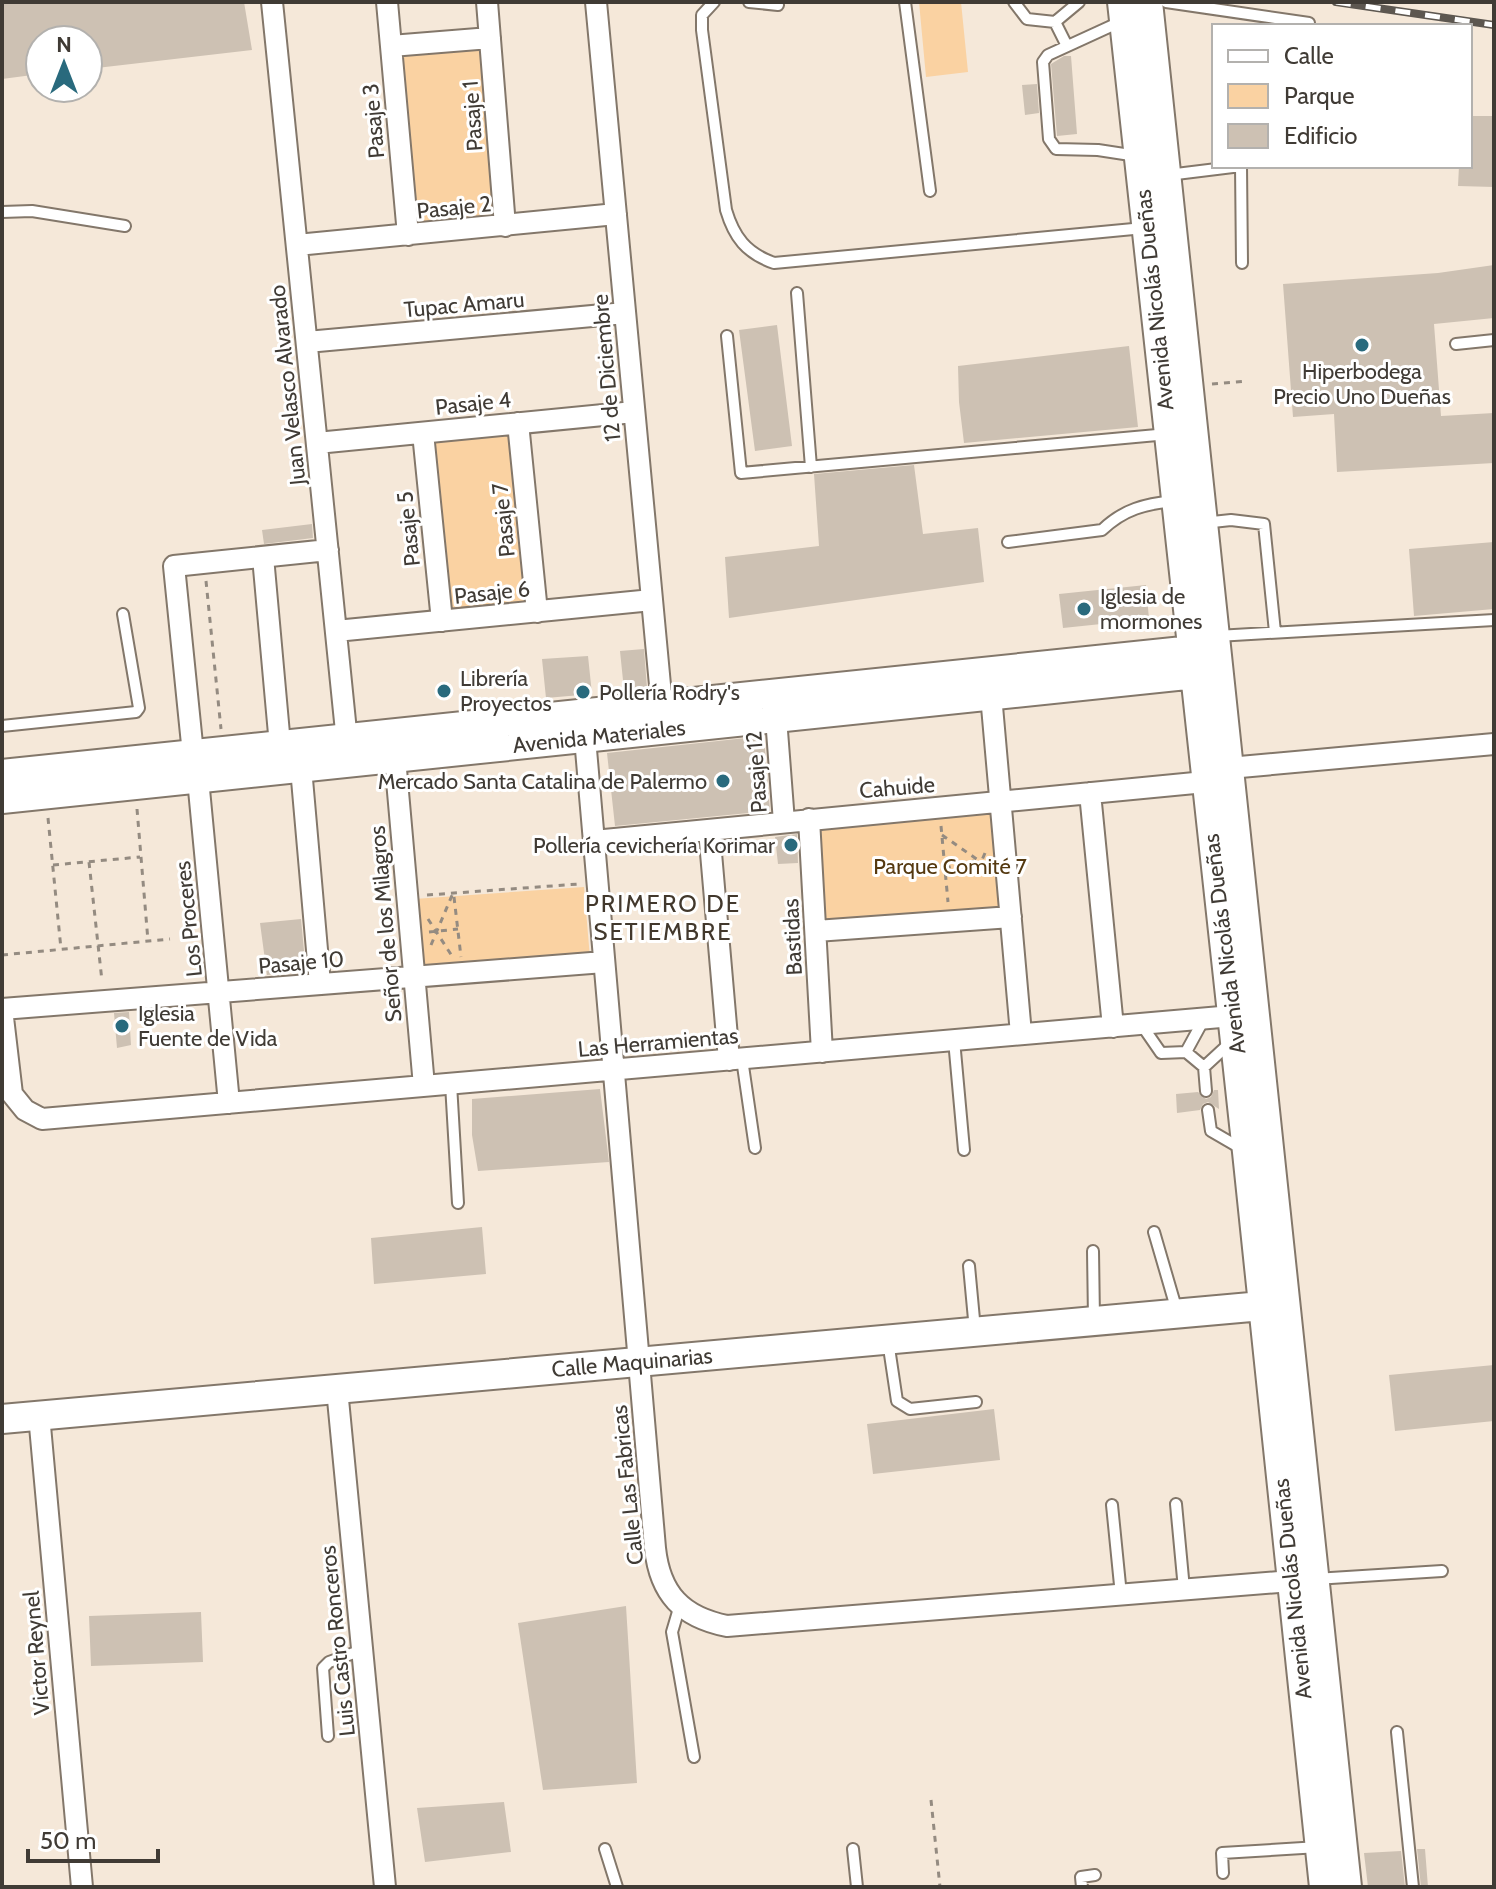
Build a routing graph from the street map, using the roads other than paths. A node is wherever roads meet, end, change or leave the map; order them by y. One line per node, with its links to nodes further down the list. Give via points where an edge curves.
1 (272, 2): 30 (street, Juan Velasco Alvarado)
2 (387, 2): 17 (street, Pasaje 3)
3 (487, 2): 16 (street, Pasaje 1)
4 (596, 2): 25 (street, 12 de Diciembre)
5 (714, 2): 28 (lane, via 702,15 702,30 726,210 733,234 760,259 774,263)
6 (749, 2): 12 (lane)
7 (905, 2): 23 (lane)
8 (1014, 2): 14 (lane, via 1027,19)
9 (1079, 2): 14 (lane)
10 (1148, 2): 22 (street, Avenida Nicolás Dueñas)
11 (1166, 2): 15 (lane)
12 (778, 5)
13 (1122, 11): 18 (lane); 19 (street, Avenida Nicolás Dueñas)
14 (1055, 22): 18 (lane)
15 (1309, 23)
16 (490, 38): 17 (street); 27 (street, Pasaje 1)
17 (391, 46): 29 (street, Pasaje 3)
18 (1067, 46): 19 (lane, via 1043,62 1049,139 1056,149)
19 (1139, 157): 28 (street, Avenida Nicolás Dueñas)
20 (1226, 168): 22 (lane)
21 (1241, 168): 31 (lane)
22 (1166, 176): 45 (street, Avenida Nicolás Dueñas)
23 (930, 191)
24 (2, 212): 26 (lane, via 32,211)
25 (616, 214): 27 (street, Pasaje 2); 33 (street, 12 de Diciembre)
26 (125, 226)
27 (505, 226): 29 (street, Pasaje 2)
28 (1147, 228): 41 (street, Avenida Nicolás Dueñas)
29 (408, 235): 30 (street, Pasaje 2)
30 (297, 245): 36 (street, Juan Velasco Alvarado)
31 (1242, 263)
32 (797, 293): 43 (lane)
33 (625, 313): 36 (street, Tupac Amaru); 38 (street, 12 de Diciembre)
34 (727, 336): 43 (lane, via 741,473)
35 (1494, 340): 37 (lane)
36 (307, 342): 42 (street, Juan Velasco Alvarado)
37 (1456, 344)
38 (634, 412): 39 (street, Pasaje 4); 49 (street, 12 de Diciembre)
39 (518, 423): 40 (street, Pasaje 4); 50 (street, Pasaje 7)
40 (423, 433): 42 (street, Pasaje 4); 53 (street, Pasaje 5)
41 (1168, 434): 43 (lane); 44 (street, Avenida Nicolás Dueñas)
42 (317, 443): 47 (street, Juan Velasco Alvarado)
43 (811, 467)
44 (1176, 501): 46 (lane, via 1139,505 1102,530); 56 (street, Avenida Nicolás Dueñas)
45 (1203, 523): 55 (lane, via 1264,524); 56 (street, Avenida Nicolás Dueñas)
46 (1008, 542)
47 (328, 550): 48 (street); 54 (street, Juan Velasco Alvarado)
48 (263, 557): 63 (street); 66 (street, Los Proceres, via 174,566)
49 (652, 600): 50 (street, Pasaje 6); 58 (street, 12 de Diciembre)
50 (537, 612): 53 (street, Pasaje 6)
51 (123, 614): 60 (lane, via 136,712)
52 (1494, 620): 55 (lane)
53 (442, 621): 54 (street, Pasaje 6)
54 (336, 631): 64 (street, Juan Velasco Alvarado)
55 (1275, 632): 56 (lane)
56 (1201, 653): 57 (street, Avenida Materiales); 58 (street, Avenida Materiales); 69 (street, Avenida Nicolás Dueñas); 69 (street, Avenida Nicolás Dueñas)
57 (991, 695): 59 (street, Avenida Materiales); 72 (street)
58 (663, 717): 59 (street, Avenida Materiales); 61 (street, Avenida Materiales); 64 (street, Avenida Materiales)
59 (776, 718): 74 (street, Pasaje 12)
60 (2, 726)
61 (585, 738): 65 (street, Avenida Materiales); 76 (street, Calle Las Fabricas)
62 (1494, 744): 69 (street, Cahuide)
63 (280, 745): 64 (street, Avenida Materiales); 66 (street, Avenida Materiales, via 223,751)
64 (348, 750): 65 (street, Avenida Materiales); 67 (street, Avenida Materiales)
65 (395, 758): 80 (street, Señor de los Milagros)
66 (195, 766): 67 (street, Avenida Materiales); 68 (street, Avenida Materiales); 71 (street, Avenida Materiales, via 135,785); 82 (street, Los Proceres)
67 (301, 768): 81 (street)
68 (2, 774)
69 (1217, 775): 70 (street, Cahuide); 84 (street, Avenida Nicolás Dueñas)
70 (1090, 793): 72 (street, Cahuide); 86 (street)
71 (2, 799)
72 (1001, 801): 73 (street, Cahuide); 77 (street)
73 (809, 819): 74 (street, Cahuide); 78 (street, Bastidas)
74 (784, 822): 75 (street, Cahuide)
75 (709, 830): 76 (street, Cahuide); 92 (street)
76 (594, 841): 79 (street, Calle Las Fabricas)
77 (1011, 917): 78 (street); 87 (street)
78 (816, 931): 90 (street, Bastidas)
79 (604, 962): 80 (street, Pasaje 10); 94 (street, Calle Las Fabricas)
80 (416, 977): 81 (street, Pasaje 10); 96 (street, Señor de los Milagros)
81 (320, 984): 82 (street, Pasaje 10)
82 (219, 992): 83 (street, Pasaje 10); 98 (street, Los Proceres)
83 (2, 1009): 89 (street)
84 (1232, 1022): 85 (street, Las Herramientas); 91 (lane); 93 (lane); 102 (street, Avenida Nicolás Dueñas)
85 (1141, 1024): 86 (street, Las Herramientas); 91 (lane, via 1161,1053)
86 (1113, 1027): 87 (street, Las Herramientas)
87 (1021, 1034): 88 (street, Las Herramientas)
88 (954, 1040): 90 (street, Las Herramientas); 101 (lane)
89 (4, 1046): 98 (street, Las Herramientas, via 12,1094 42,1119)
90 (822, 1052): 92 (street, Las Herramientas)
91 (1186, 1052): 93 (lane)
92 (735, 1059): 94 (street, Las Herramientas); 100 (lane)
93 (1204, 1067): 97 (lane)
94 (613, 1070): 95 (street, Las Herramientas); 112 (street, Calle Las Fabricas)
95 (451, 1084): 96 (street, Las Herramientas); 103 (lane)
96 (424, 1086): 98 (street, Las Herramientas)
97 (1206, 1091)
98 (229, 1103)
99 (1208, 1110): 102 (lane, via 1211,1131)
100 (755, 1148)
101 (964, 1150)
102 (1256, 1160): 107 (street, Avenida Nicolás Dueñas); 120 (street, Avenida Nicolás Dueñas)
103 (458, 1203)
104 (1154, 1232): 108 (lane)
105 (1093, 1251): 109 (lane)
106 (969, 1266): 110 (lane)
107 (1262, 1306): 108 (street, Calle Maquinarias); 120 (street, Avenida Nicolás Dueñas)
108 (1178, 1313): 109 (street, Calle Maquinarias)
109 (1094, 1321): 110 (street, Calle Maquinarias)
110 (975, 1332): 111 (street, Calle Maquinarias)
111 (887, 1339): 112 (street, Calle Maquinarias); 114 (lane, via 897,1401 910,1409)
112 (639, 1362): 113 (street, Calle Maquinarias); 123 (street, Calle Las Fabricas, via 657,1565)
113 (337, 1389): 115 (street, Calle Maquinarias); 124 (street, Luis Castro Ronceros)
114 (976, 1402)
115 (39, 1415): 116 (street, Calle Maquinarias); 133 (street, Victor Reynel)
116 (2, 1419)
117 (1176, 1504): 121 (lane)
118 (1112, 1505): 122 (lane)
119 (1442, 1571): 120 (lane)
120 (1302, 1580): 121 (street); 130 (street, Avenida Nicolás Dueñas); 140 (street, Avenida Nicolás Dueñas)
121 (1184, 1589): 122 (street)
122 (1121, 1595): 123 (street, via 727,1626 708,1622)
123 (680, 1605): 127 (lane, via 672,1632)
124 (362, 1650): 126 (lane, via 323,1668); 134 (street, Luis Castro Ronceros)
125 (1397, 1732): 141 (lane)
126 (328, 1736)
127 (694, 1757)
128 (605, 1849): 135 (lane)
129 (853, 1849): 136 (lane)
130 (1319, 1852): 131 (lane, via 1222,1853); 138 (street); 139 (street, Avenida Nicolás Dueñas)
131 (1223, 1873)
132 (1095, 1875): 137 (lane, via 1081,1877)
133 (82, 1887)
134 (385, 1887)
135 (617, 1887)
136 (857, 1887)
137 (1082, 1887)
138 (1317, 1887)
139 (1324, 1887)
140 (1347, 1887)
141 (1413, 1887)

